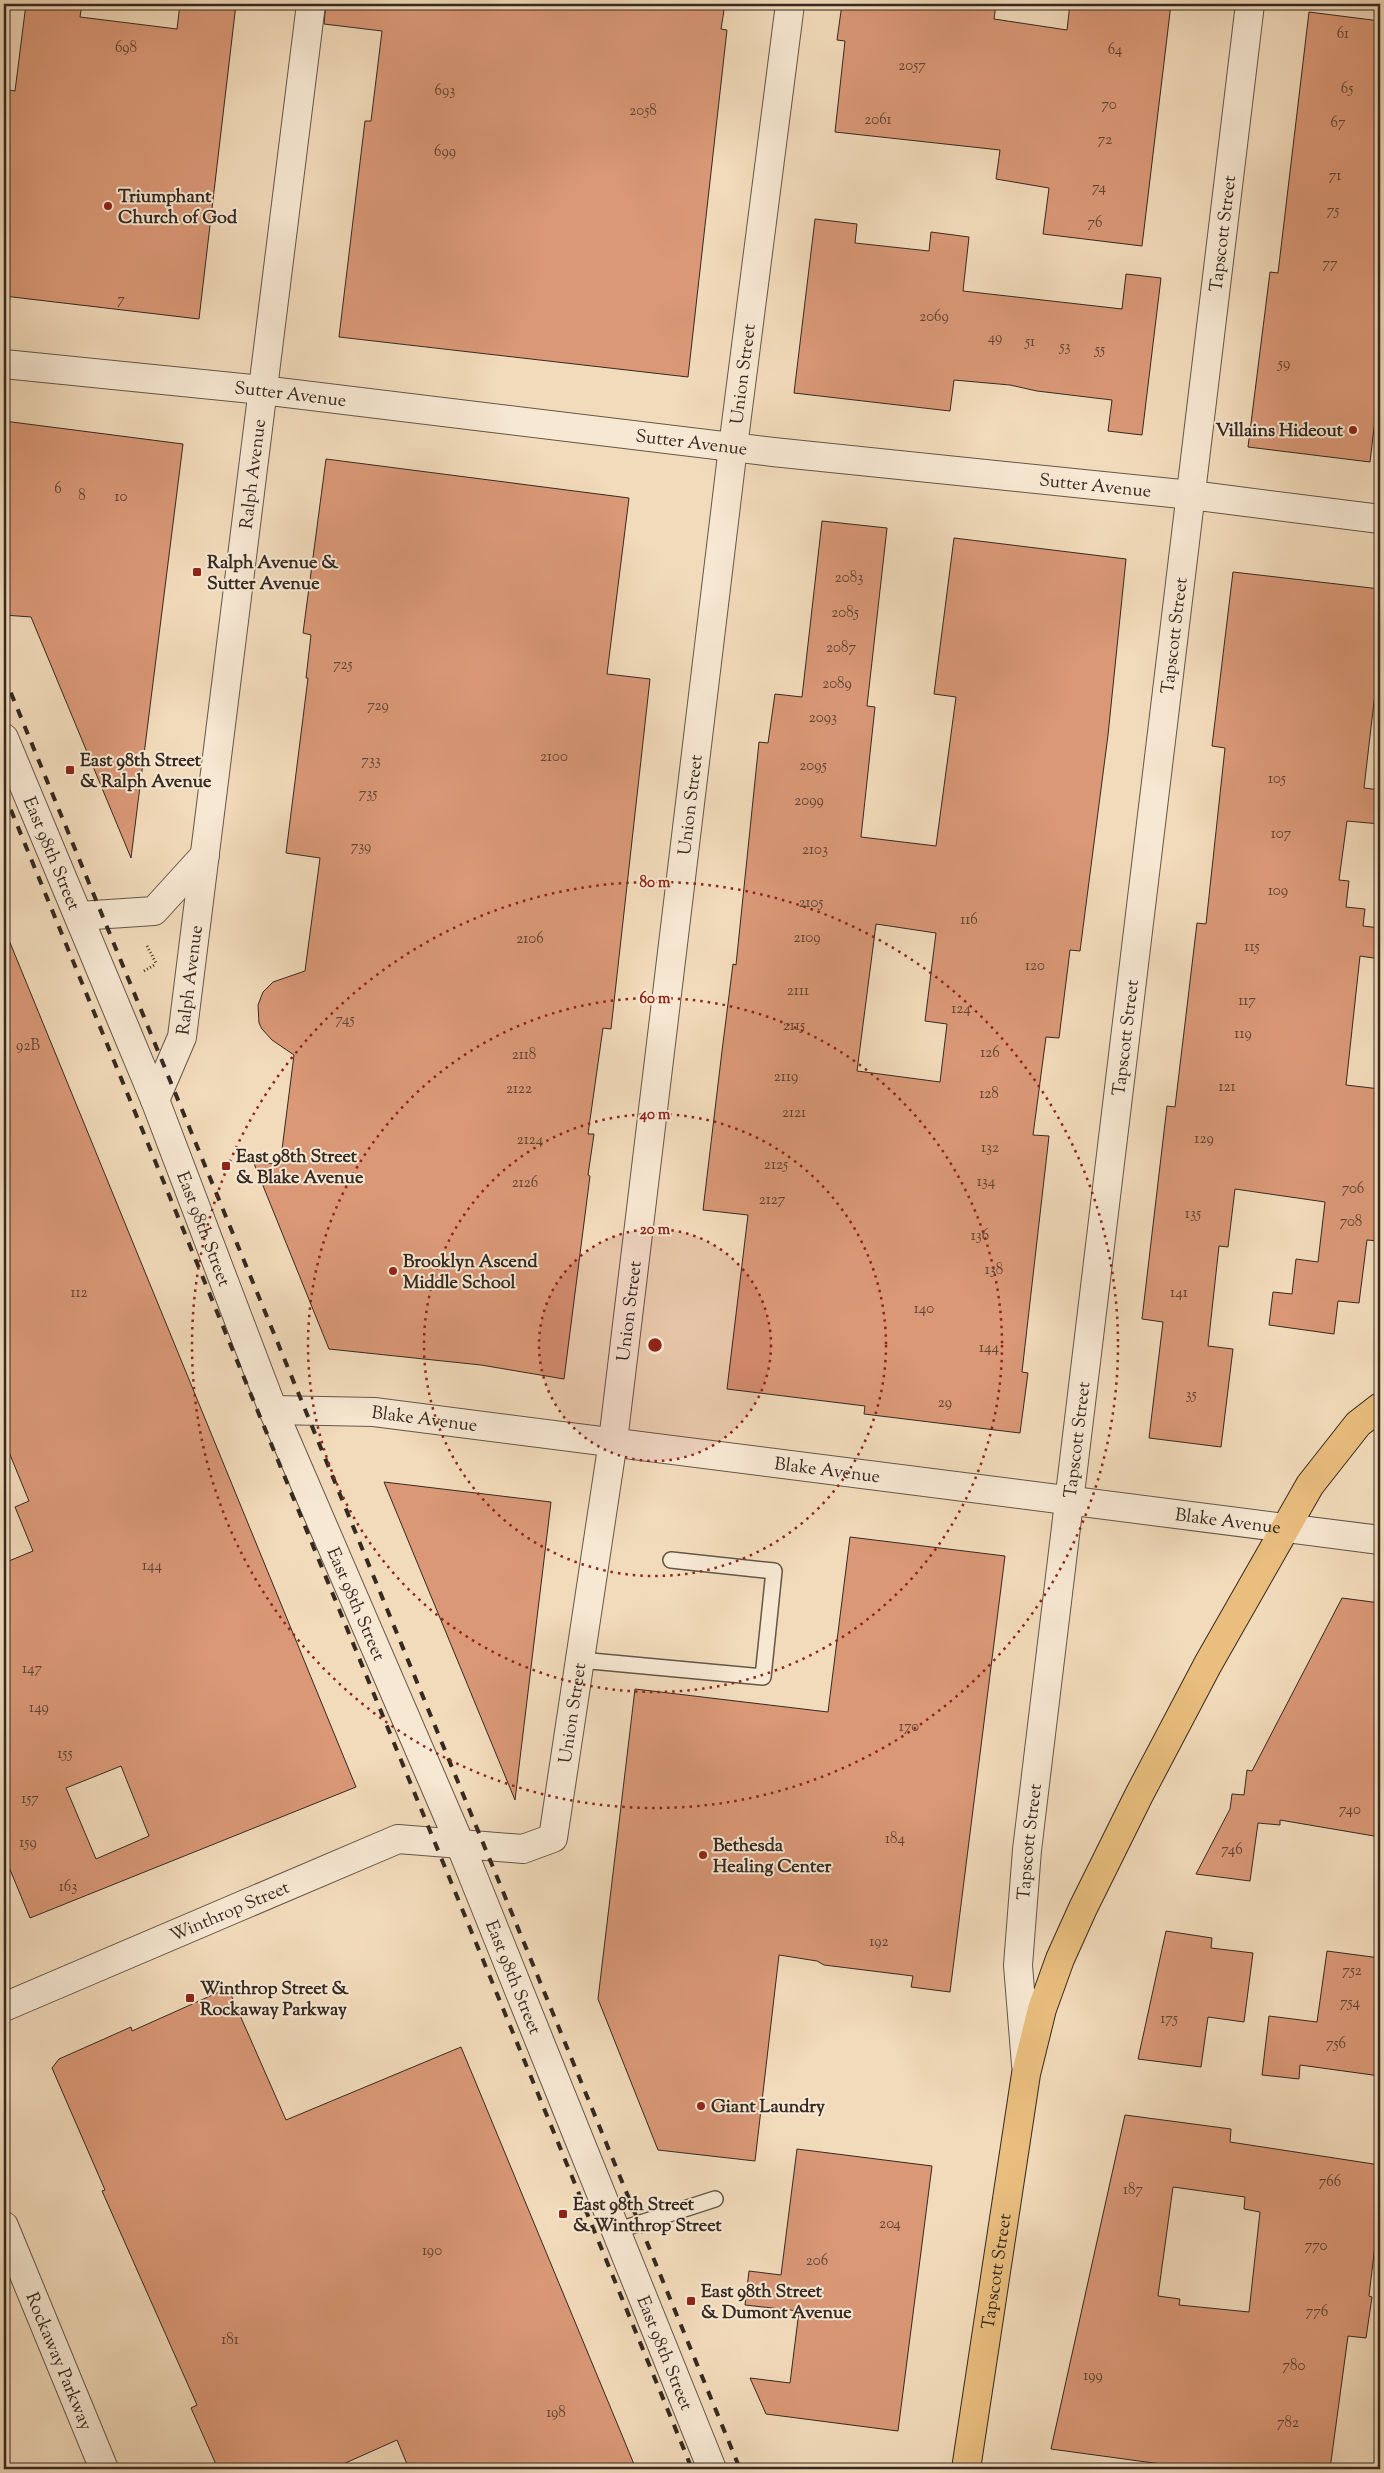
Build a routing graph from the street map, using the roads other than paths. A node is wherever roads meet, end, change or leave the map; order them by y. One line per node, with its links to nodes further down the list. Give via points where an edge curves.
1 (311, 4): 5 (street, Ralph Avenue)
2 (790, 4): 6 (street, Union Street)
3 (1250, 4): 7 (street, Tapscott Street)
4 (4, 364): 5 (street, Sutter Avenue)
5 (262, 390): 6 (street, Sutter Avenue); 10 (street, Ralph Avenue)
6 (733, 447): 7 (street, Sutter Avenue); 15 (street, Union Street)
7 (1191, 495): 8 (street, Sutter Avenue); 16 (street, Tapscott Street)
8 (1380, 519)
9 (4, 738): 11 (street, East 98th Street)
10 (205, 855): 11 (street, via 154,911); 12 (street, Ralph Avenue, via 182,1036)
11 (79, 916): 12 (street, East 98th Street)
12 (155, 1100): 14 (street, East 98th Street)
13 (1380, 1407): 17 (main road, Tapscott Street, via 1358,1424 1333,1454 1310,1485)
14 (272, 1410): 15 (street, Blake Avenue, via 374,1412); 21 (street, East 98th Street)
15 (613, 1441): 16 (street, Blake Avenue); 20 (street, Union Street)
16 (1068, 1501): 17 (street, Blake Avenue); 23 (street, Tapscott Street, via 1027,1850 1018,1965)
17 (1286, 1528): 18 (street, Blake Avenue); 23 (main road, Tapscott Street, via 1208,1664 1082,1908 1042,2009)
18 (1380, 1540)
19 (671, 1560): 20 (lane, via 774,1571 763,1677)
20 (580, 1660): 21 (street, Union Street, via 553,1838 523,1849)
21 (460, 1844): 22 (street, Winthrop Street, via 398,1839); 26 (street, East 98th Street)
22 (4, 2007)
23 (1026, 2074): 29 (main road, Tapscott Street)
24 (715, 2200): 26 (lane)
25 (4, 2226): 27 (street, Rockaway Parkway)
26 (616, 2231): 28 (street, East 98th Street)
27 (104, 2469)
28 (712, 2469)
29 (966, 2469)

